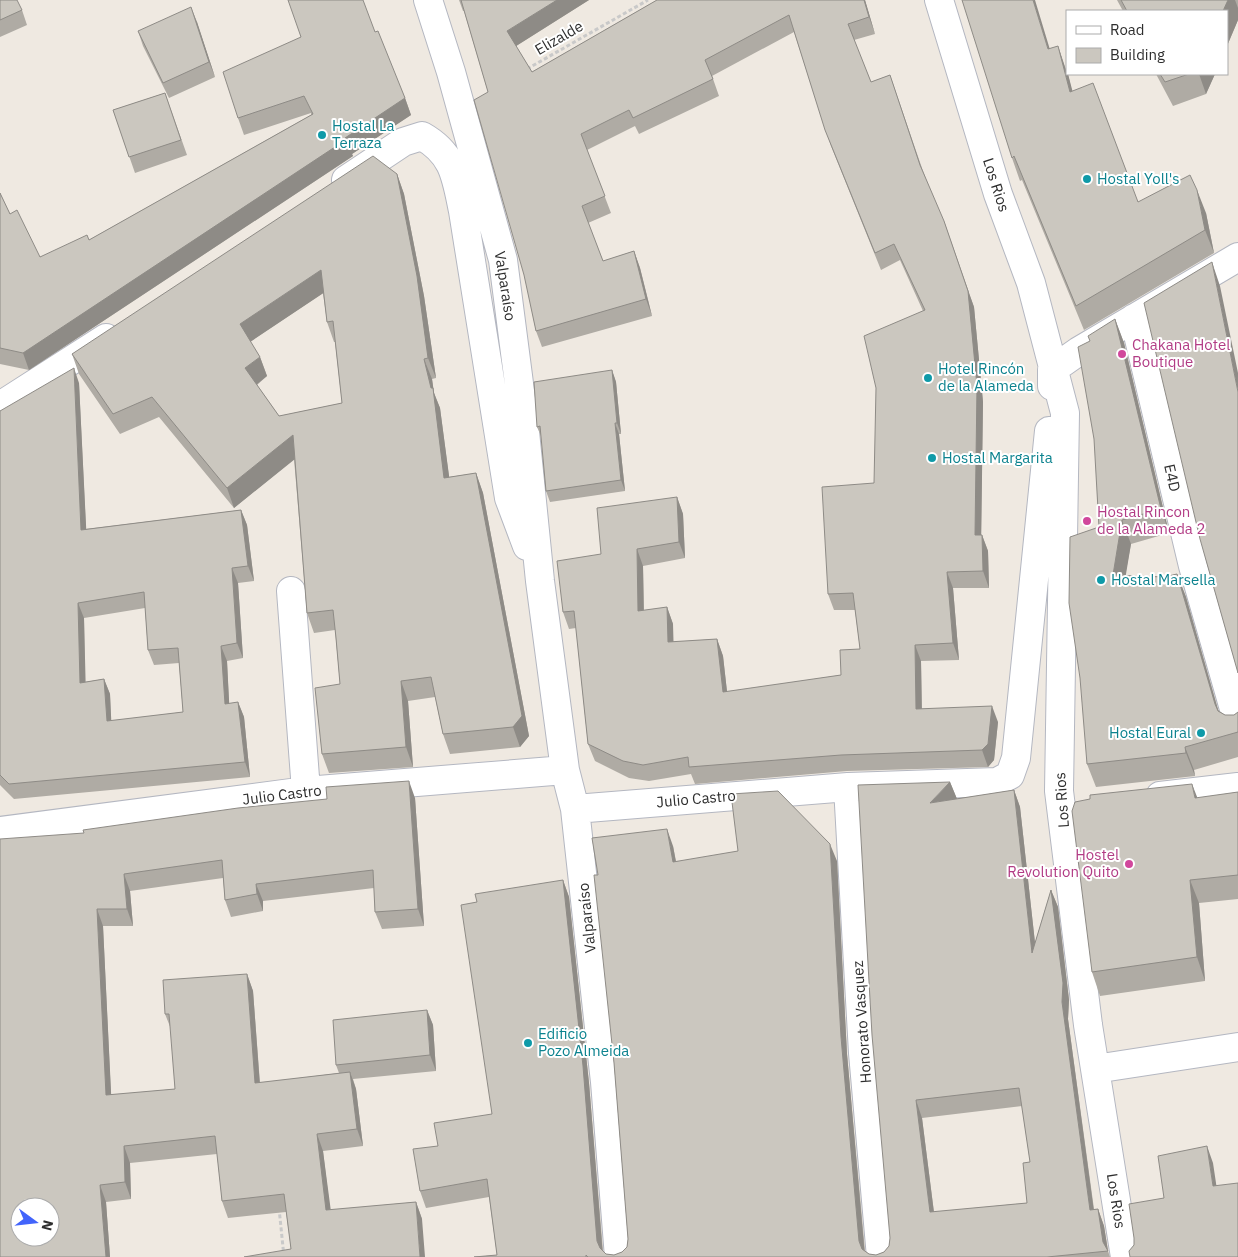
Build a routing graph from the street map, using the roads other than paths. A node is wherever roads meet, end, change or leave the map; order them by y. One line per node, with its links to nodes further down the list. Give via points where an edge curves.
1 (428, 0): 9 (street, Valparaíso, via 503,260)
2 (939, 0): 7 (street, Los Rios, via 998,194 1031,283)
3 (322, 196): 9 (street, Valparaíso, via 403,142 422,136 437,145 454,168 509,498)
4 (1238, 257): 5 (street)
5 (1134, 318): 7 (street); 11 (street, E4D, via 1193,566)
6 (130, 322): 8 (street)
7 (1052, 370): 13 (street, Los Rios, via 1016,758 1010,775); 19 (street, Los Rios, via 1065,413)
8 (0, 406)
9 (540, 580): 12 (street, Valparaíso)
10 (291, 591): 16 (street)
11 (1238, 723)
12 (565, 770): 16 (street, Julio Castro); 20 (street, Valparaíso)
13 (997, 782): 14 (street, Julio Castro)
14 (848, 787): 20 (street, Julio Castro); 25 (street, Honorato Vasquez, via 863,1053)
15 (1238, 788): 17 (street)
16 (306, 791): 21 (street, Julio Castro)
17 (1140, 798)
18 (1091, 804): 19 (street)
19 (1061, 807): 23 (street, Los Rios)
20 (575, 809): 24 (street, Valparaíso, via 605,1082)
21 (0, 831)
22 (1238, 1047): 23 (street)
23 (1095, 1069): 26 (street, Los Rios)
24 (619, 1257)
25 (881, 1257)
26 (1125, 1257)

